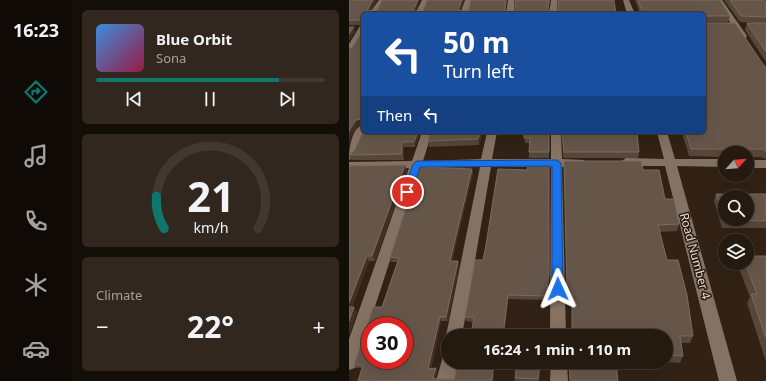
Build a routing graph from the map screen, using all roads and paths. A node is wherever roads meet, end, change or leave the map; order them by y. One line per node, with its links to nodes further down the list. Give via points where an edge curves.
1 (382, 0): 8 (street)
2 (425, 0): 9 (street)
3 (468, 0): 10 (street)
4 (511, 0): 11 (street)
5 (554, 0): 12 (street)
6 (626, 0): 13 (street)
7 (719, 0): 15 (street)
8 (374, 12)
9 (420, 12)
10 (465, 12)
11 (509, 12)
12 (553, 12)
13 (630, 12)
14 (723, 26): 15 (street)
15 (740, 26): 17 (street)
16 (361, 28): 18 (street)
17 (749, 45)
18 (349, 50)
19 (361, 132): 24 (street)
20 (426, 134): 31 (street)
21 (492, 134): 27 (street)
22 (556, 134): 28 (street)
23 (663, 134): 26 (street, Road Number 4)
24 (349, 156)
25 (617, 162): 26 (street)
26 (670, 162): 30 (street); 42 (street, Road Number 4)
27 (488, 163): 28 (street); 31 (street); 35 (street)
28 (557, 163): 29 (street); 36 (street)
29 (595, 163)
30 (718, 163)
31 (417, 164): 34 (street); 37 (street)
32 (754, 164): 33 (street)
33 (766, 164)
34 (349, 166)
35 (455, 329)
36 (558, 329)
37 (349, 362)
38 (448, 369): 40 (street)
39 (559, 369): 41 (street)
40 (445, 381)
41 (559, 381)
42 (728, 381)

